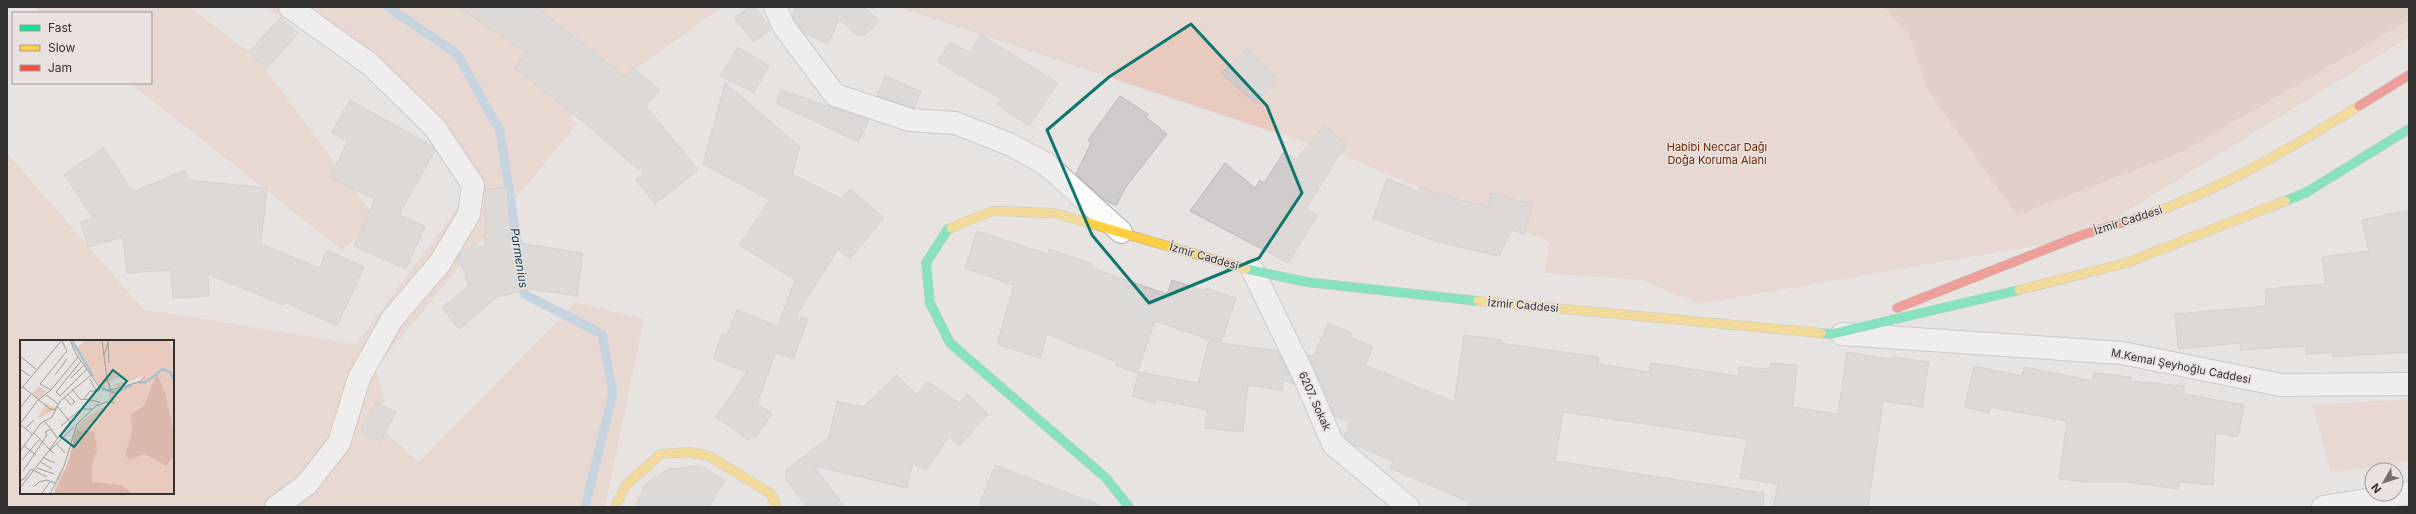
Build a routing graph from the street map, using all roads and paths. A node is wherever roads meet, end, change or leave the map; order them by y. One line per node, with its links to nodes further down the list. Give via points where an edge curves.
1 (290, 7): 11 (street, via 371,65 435,128 473,185 469,214 440,263 392,319 359,378 339,443 307,484)
2 (775, 7): 5 (street, via 784,27 835,95 910,120 955,123 1009,144 1046,164)
3 (2409, 75): 7 (street, İzmir Caddesi, via 2304,140 2179,204 2082,235)
4 (2409, 129): 7 (street, İzmir Caddesi, via 2307,192 2126,263)
5 (1121, 232): 6 (street, İzmir Caddesi); 13 (street, İzmir Caddesi, via 1054,213 992,211 948,229 926,263 930,303 950,343 1106,478)
6 (1253, 271): 7 (street, İzmir Caddesi, via 1306,282 1462,299); 14 (street, 6207. Sokak, via 1303,374 1333,444)
7 (1832, 334): 8 (street, M.Kemal Şeyhoğlu Caddesi, via 2122,353 2281,385)
8 (2409, 384)
9 (2409, 493): 15 (street)
10 (771, 502): 12 (street, via 708,456 689,452 661,454 626,485)
11 (276, 507)
12 (615, 507)
13 (1129, 507)
14 (1408, 507)
15 (2323, 507)

